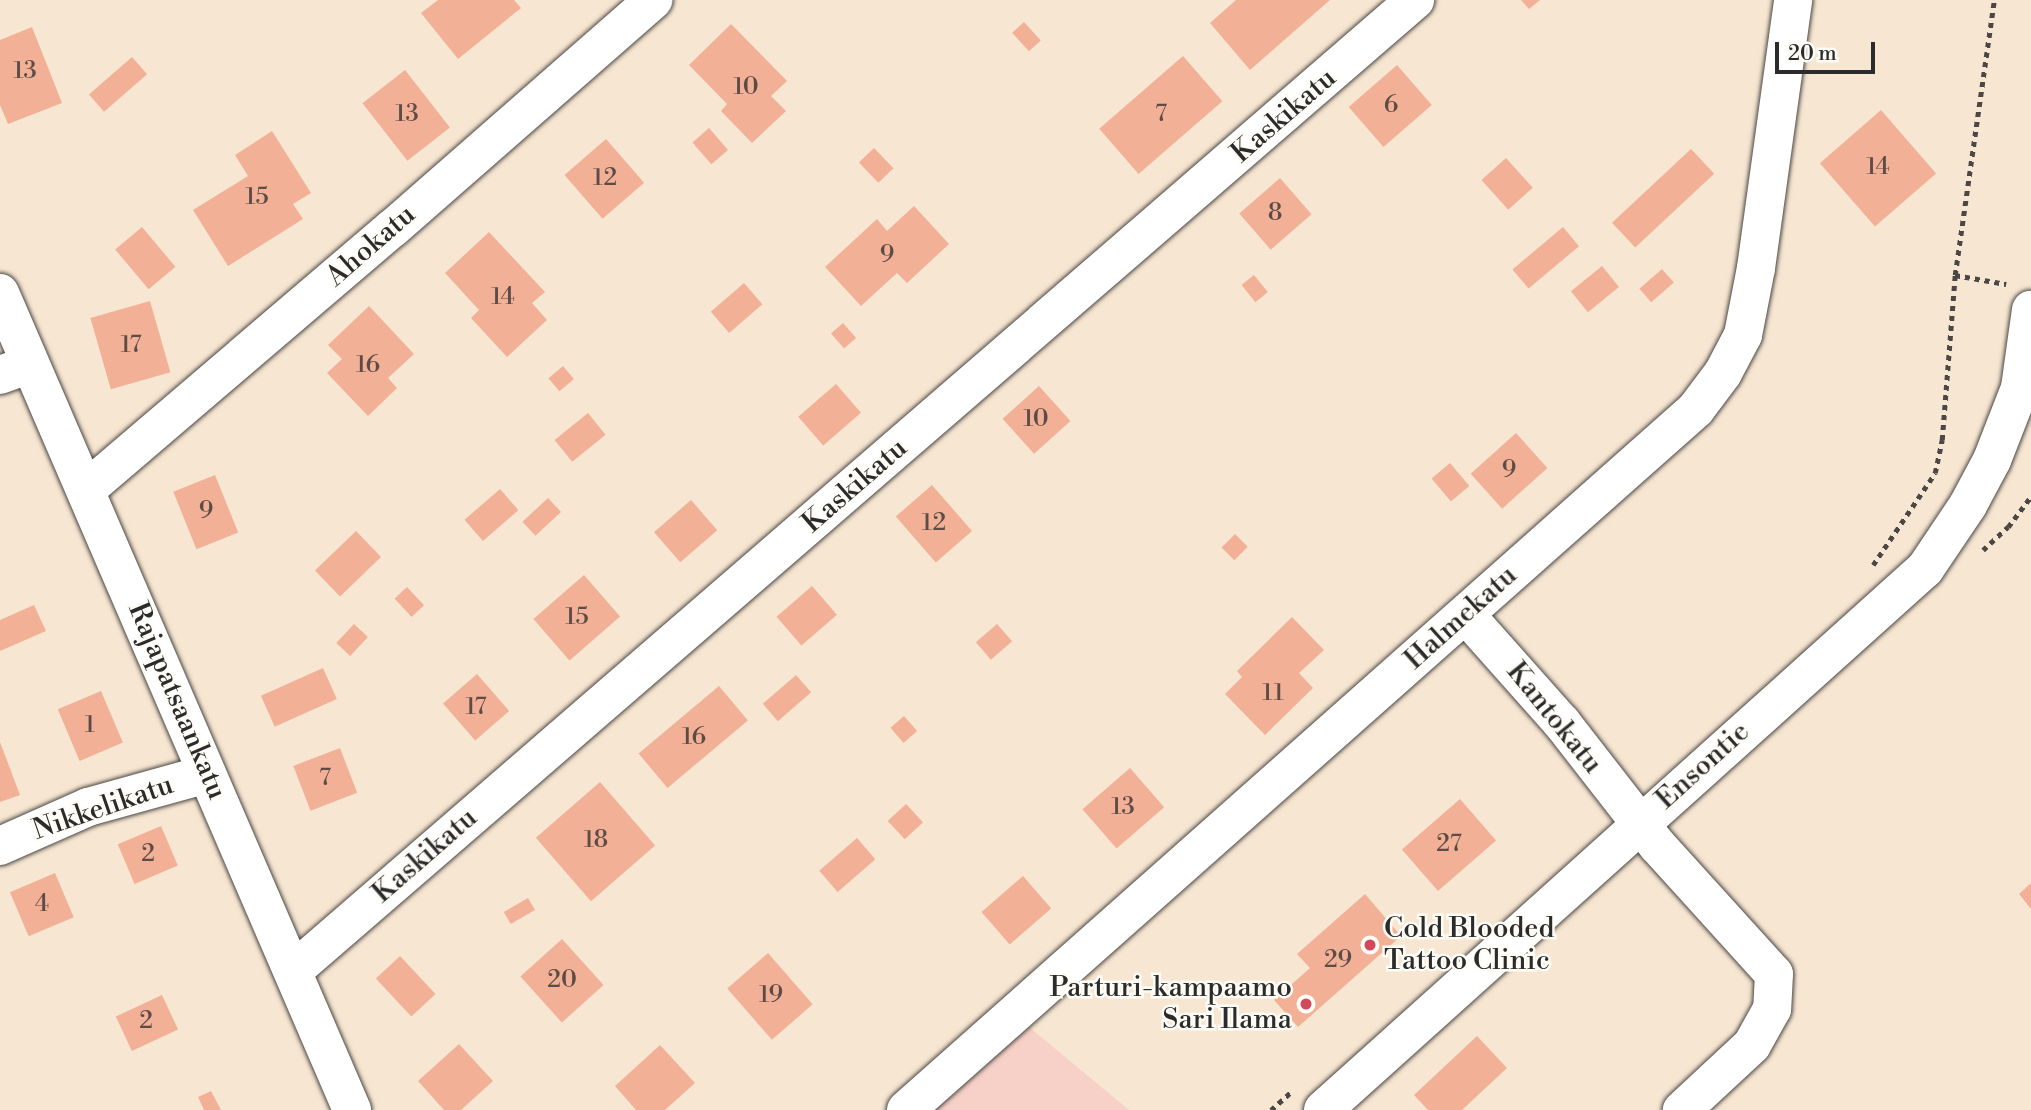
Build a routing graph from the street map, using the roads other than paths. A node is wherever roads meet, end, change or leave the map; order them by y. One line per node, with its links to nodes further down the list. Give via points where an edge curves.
1 (653, 0): 8 (street, Ahokatu)
2 (1415, 0): 13 (street, Kaskikatu)
3 (1793, 0): 9 (street, Halmekatu, via 1756,268 1743,335 1723,373 1696,410)
4 (0, 293): 6 (street, Rajapatsaankatu)
5 (2025, 298): 7 (street, Ensontie)
6 (15, 370): 8 (street, Rajapatsaankatu)
7 (2025, 389): 11 (street, Ensontie, via 1980,482 1924,569)
8 (87, 489): 10 (street, Rajapatsaankatu)
9 (1466, 615): 11 (street, Kantokatu, via 1562,723); 16 (street, Halmekatu)
10 (207, 774): 12 (street, Nikkelikatu, via 88,807); 13 (street, Rajapatsaankatu)
11 (1639, 823): 14 (street, Ensontie); 17 (street, Kantokatu, via 1774,974 1772,1009 1752,1045)
12 (0, 846)
13 (293, 971): 15 (street, Rajapatsaankatu)
14 (1312, 1096)
15 (352, 1110)
16 (906, 1110)
17 (1682, 1110)

